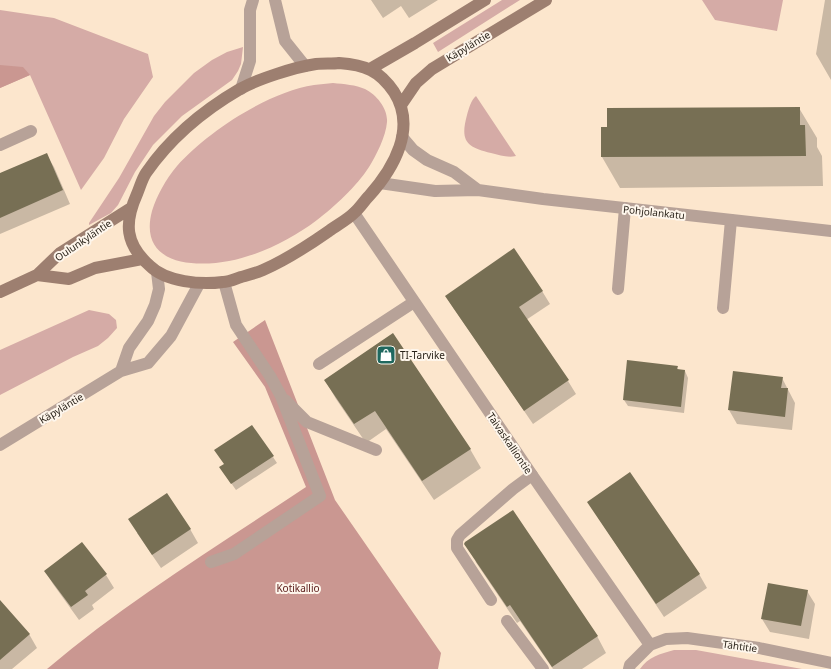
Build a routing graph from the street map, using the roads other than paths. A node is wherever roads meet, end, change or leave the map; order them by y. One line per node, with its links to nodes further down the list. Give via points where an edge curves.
1 (253, 0): 7 (street, via 250,10 250,61)
2 (275, 0): 5 (street, via 285,41)
3 (485, 0): 6 (main road)
4 (546, 0): 8 (main road, Käpyläntie, via 432,69 416,83)
5 (305, 66): 6 (main road, via 339,63); 7 (main road, via 259,80)
6 (370, 69): 8 (main road, via 384,80)
7 (241, 89): 14 (main road, via 202,114 164,151 145,174)
8 (401, 105): 10 (main road, via 404,116)
9 (31, 131): 11 (street)
10 (402, 137): 12 (main road, via 393,163); 13 (street, Pohjolankatu, via 413,150 427,160 454,172)
11 (0, 145)
12 (380, 183): 13 (street, Pohjolankatu, via 435,191); 16 (main road)
13 (478, 190): 15 (street, Pohjolankatu)
14 (131, 208): 19 (main road, via 128,222 130,238); 21 (main road, Oulunkyläntie, via 60,253)
15 (625, 208): 17 (street, Pohjolankatu); 24 (street)
16 (354, 213): 22 (main road, via 263,271); 26 (street, Taivaskalliontie)
17 (731, 220): 18 (street, Pohjolankatu); 27 (street)
18 (831, 231)
19 (142, 259): 20 (main road); 21 (main road, Oulunkyläntie, via 95,268 69,279)
20 (157, 272): 23 (main road); 29 (street, via 155,305 148,321 129,348)
21 (37, 275): 25 (main road, Oulunkyläntie)
22 (224, 282): 23 (main road); 30 (street, via 236,325)
23 (199, 284): 29 (street, Käpyläntie, via 178,323 158,352 148,363)
24 (618, 289)
25 (0, 292)
26 (414, 302): 28 (street); 33 (street, Taivaskalliontie)
27 (723, 308)
28 (319, 364)
29 (121, 372): 31 (street, Käpyläntie)
30 (281, 396): 32 (street, via 307,422); 34 (street, via 320,496 234,554)
31 (0, 445)
32 (376, 450)
33 (532, 475): 35 (street, via 457,540 457,548); 37 (street, Taivaskalliontie)
34 (211, 562)
35 (491, 600)
36 (507, 621): 39 (street)
37 (650, 645): 38 (street, Tähtitie, via 666,639 687,638 759,648); 40 (street)
38 (831, 664)
39 (543, 669)
40 (629, 669)

